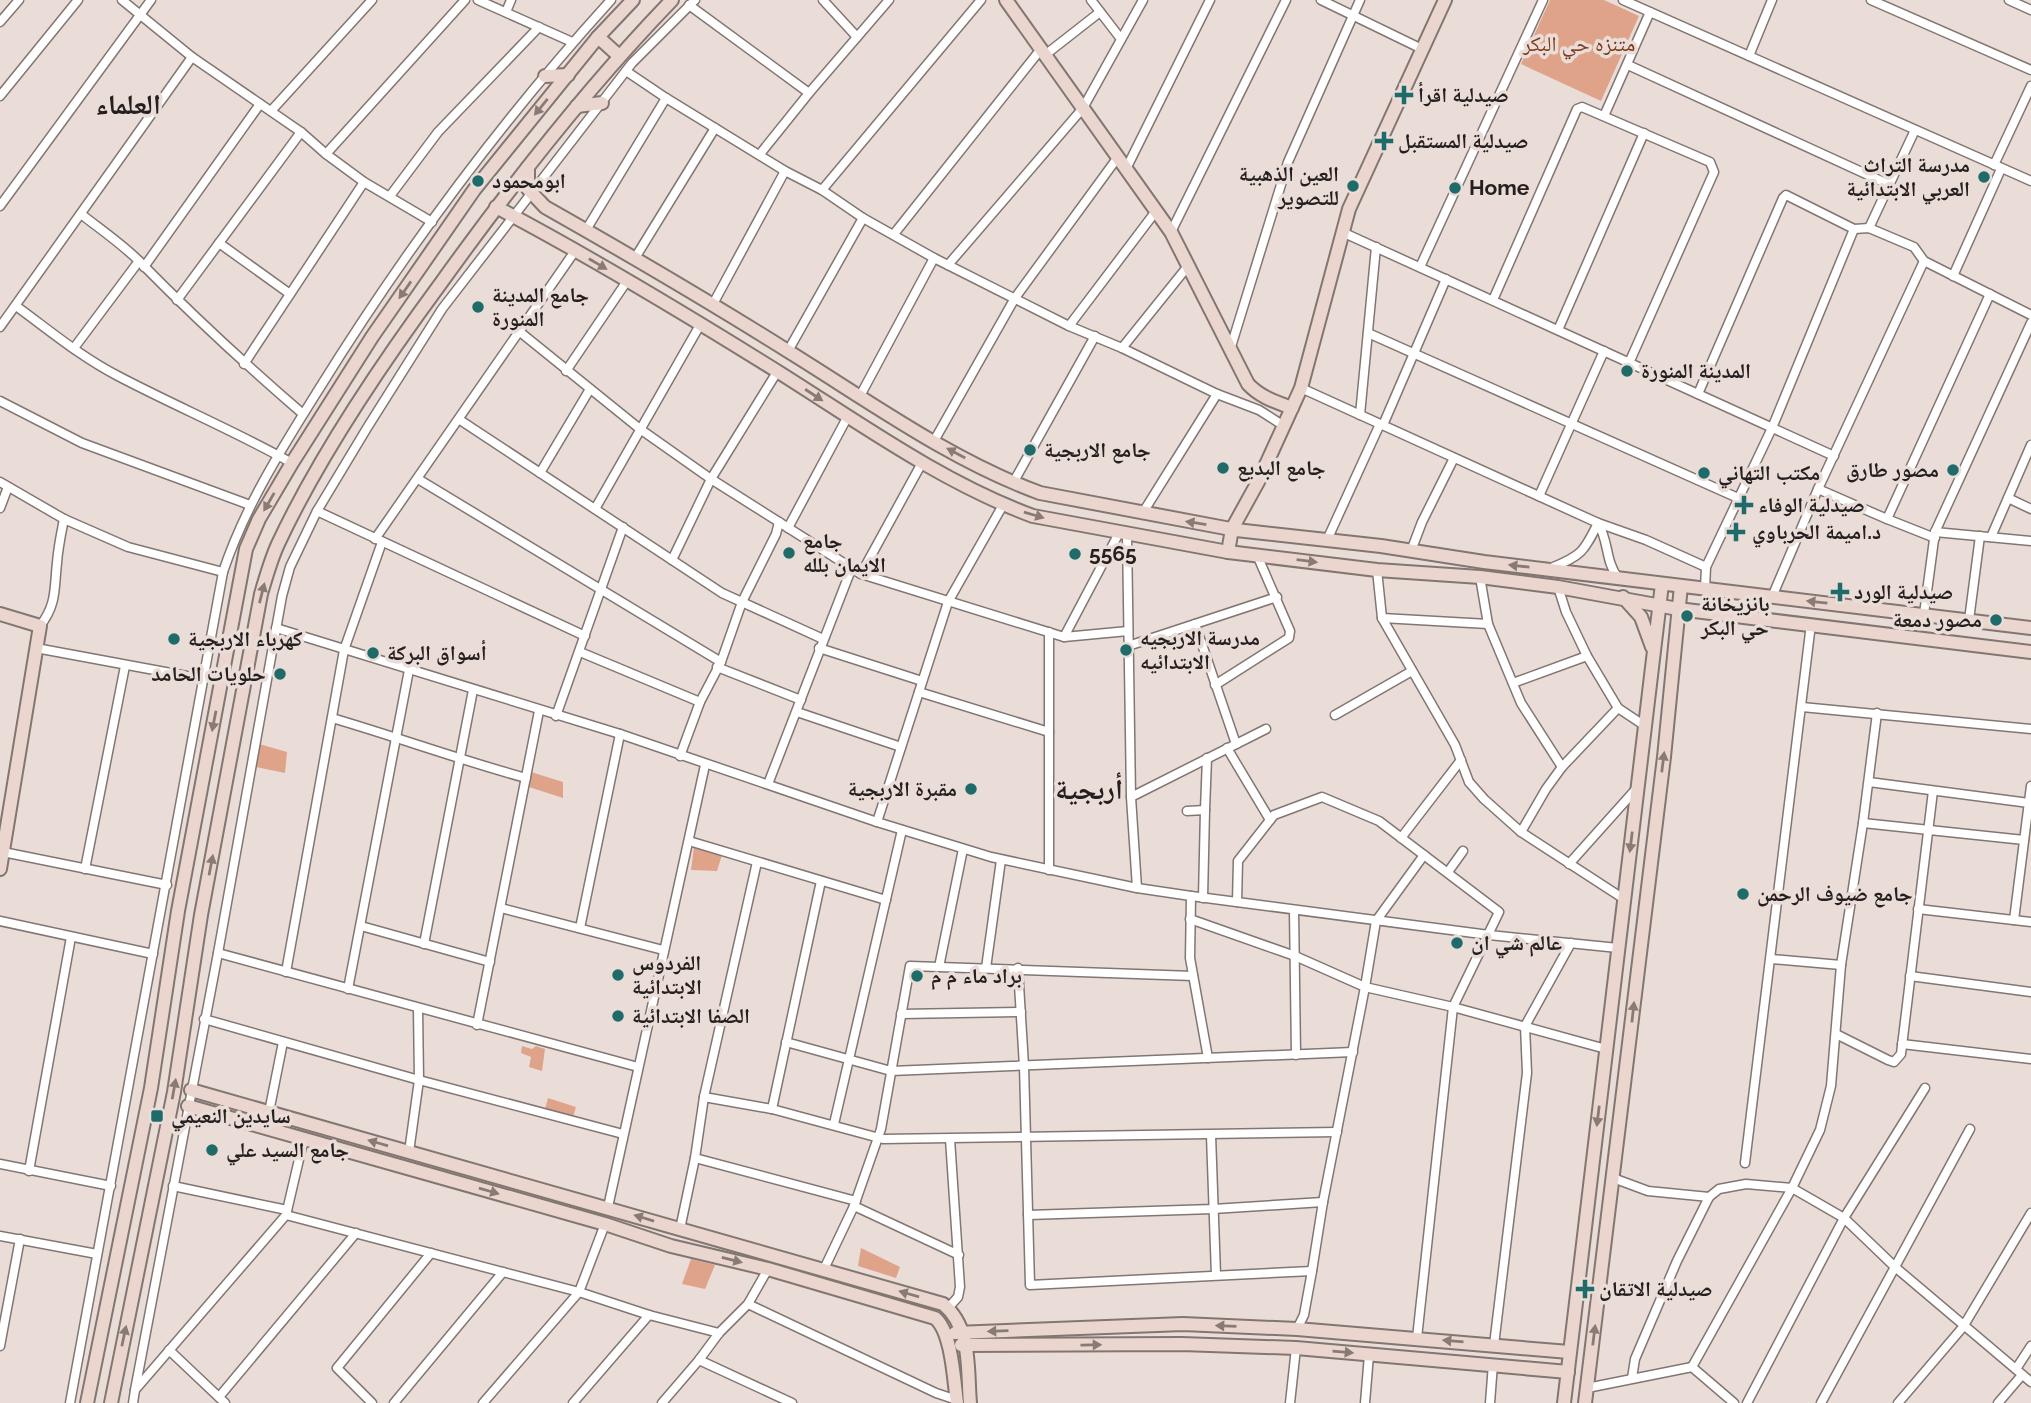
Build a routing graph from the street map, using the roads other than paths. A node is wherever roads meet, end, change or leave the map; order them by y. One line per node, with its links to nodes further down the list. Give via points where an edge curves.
1 (19, 0): 35 (street)
2 (78, 0): 53 (street)
3 (121, 0): 33 (street)
4 (151, 0): 33 (street)
5 (372, 0): 59 (street)
6 (464, 0): 65 (street)
7 (478, 0): 30 (street)
8 (511, 0): 30 (street)
9 (611, 0): 40 (street)
10 (634, 0): 37 (main road)
11 (672, 0): 43 (main road)
12 (823, 0): 38 (street)
13 (889, 0): 38 (street)
14 (981, 0): 75 (street)
15 (1006, 0): 42 (main road)
16 (1091, 0): 31 (street)
17 (1143, 0): 39 (street)
18 (1210, 0): 70 (street)
19 (1286, 0): 89 (street)
20 (1321, 0): 34 (street)
21 (1360, 0): 34 (street)
22 (1445, 0): 41 (main road)
23 (1543, 0): 102 (street)
24 (1623, 0): 32 (street)
25 (1772, 0): 44 (street)
26 (1871, 0): 47 (street)
27 (2009, 0): 29 (street)
28 (692, 3): 48 (street); 52 (street)
29 (2031, 10)
30 (506, 12): 36 (street)
31 (1100, 12): 39 (street); 42 (street)
32 (1650, 12): 44 (street); 46 (street)
33 (140, 15): 45 (street); 78 (street)
34 (1353, 16): 41 (street); 124 (street, via 1288,162)
35 (0, 22)
36 (539, 27): 40 (street); 77 (street, via 438,132)
37 (598, 37): 43 (main road); 49 (main road)
38 (857, 37): 52 (street)
39 (1121, 38): 58 (street)
40 (572, 43): 50 (street)
41 (1422, 49): 90 (main road)
42 (1043, 52): 58 (main road); 91 (street)
43 (618, 55): 57 (main road)
44 (1749, 56): 62 (street)
45 (192, 57): 56 (street); 81 (street)
46 (1628, 65): 60 (street); 74 (street)
47 (2031, 69)
48 (626, 71): 54 (street); 55 (street)
49 (568, 75): 50 (main road); 154 (main road, one-way to 154, via 474,190)
50 (545, 76): 84 (street)
51 (2031, 86): 69 (street)
52 (809, 93): 66 (street)
53 (0, 96)
54 (666, 98): 61 (street); 88 (street)
55 (603, 103): 57 (main road); 76 (street)
56 (260, 104): 59 (street); 99 (street)
57 (577, 106): 68 (main road)
58 (1083, 108): 67 (main road); 100 (street)
59 (271, 111): 63 (street)
60 (1604, 117): 64 (street); 110 (street, via 1582,107 1573,113)
61 (715, 128): 66 (street); 96 (street)
62 (1915, 130): 69 (street); 74 (street)
63 (301, 132): 65 (street); 93 (street)
64 (1644, 133): 118 (street); 128 (street, via 1710,162 1714,172)
65 (326, 154): 72 (street)
66 (760, 154): 71 (street)
67 (1118, 157): 70 (main road); 108 (street)
68 (528, 167): 76 (main road); 79 (main road)
69 (1997, 167): 73 (street); 103 (street)
70 (1126, 169): 80 (main road)
71 (785, 171): 75 (street); 111 (street)
72 (364, 181): 77 (street); 106 (street)
73 (2031, 181)
74 (1890, 185): 86 (street)
75 (822, 190): 83 (street)
76 (531, 194): 82 (street); 85 (main road)
77 (390, 196): 84 (street)
78 (0, 206)
79 (496, 207): 82 (main road); 441 (main road, one-way to 79, via 174,1092 201,915 261,594 277,546 300,500 392,350)
80 (1156, 211): 89 (main road); 116 (street)
81 (81, 214): 99 (street); 112 (street)
82 (514, 216): 92 (main road); 169 (street, via 442,309)
83 (863, 218): 91 (street); 125 (street)
84 (432, 222): 139 (street)
85 (572, 222): 88 (main road); 92 (main road)
86 (1870, 228): 87 (street); 98 (street, via 1914,247)
87 (1854, 229): 135 (street, via 1791,195 1783,198); 146 (street)
88 (586, 230): 96 (main road)
89 (1171, 232): 101 (main road)
90 (1342, 232): 94 (street); 132 (main road)
91 (894, 234): 97 (street)
92 (561, 242): 95 (main road)
93 (219, 243): 106 (street); 109 (street)
94 (1376, 247): 102 (street); 120 (street)
95 (575, 251): 105 (main road, one-way to 105); 119 (street)
96 (635, 258): 111 (main road)
97 (934, 258): 100 (street); 136 (street)
98 (1924, 261): 103 (street); 151 (street)
99 (141, 264): 109 (street); 122 (street)
100 (948, 265): 108 (street)
101 (1188, 265): 123 (street); 124 (main road)
102 (1420, 267): 104 (street)
103 (1953, 276): 107 (street)
104 (1446, 279): 110 (street); 127 (street)
105 (627, 281): 115 (main road); 130 (street)
106 (290, 294): 129 (street)
107 (1990, 294): 113 (street); 172 (street)
108 (1015, 298): 116 (street); 148 (street)
109 (177, 300): 129 (street)
110 (1493, 300): 118 (street)
111 (713, 304): 125 (main road)
112 (16, 306): 117 (street); 122 (street)
113 (2031, 315)
114 (2031, 323): 179 (street)
115 (701, 325): 131 (main road); 147 (street)
116 (1069, 326): 121 (street)
117 (0, 327)
118 (1558, 330): 126 (street)
119 (520, 332): 130 (street); 142 (street)
120 (1368, 332): 127 (street); 140 (street)
121 (1095, 336): 123 (street); 158 (street)
122 (75, 348): 150 (street, via 117,376)
123 (1122, 348): 134 (street)
124 (1230, 350): 138 (main road, via 1255,391)
125 (788, 351): 136 (main road)
126 (1604, 351): 128 (street); 144 (street)
127 (1415, 354): 143 (street); 144 (street)
128 (1629, 363): 135 (street)
129 (244, 364): 139 (street)
130 (566, 371): 133 (street)
131 (777, 372): 141 (main road, one-way to 141); 156 (street)
132 (1301, 388): 138 (main road); 140 (street)
133 (590, 389): 147 (street); 155 (street)
134 (1217, 394): 145 (street); 170 (street)
135 (1698, 394): 146 (street)
136 (860, 396): 148 (main road)
137 (0, 401): 164 (street, via 82,443)
138 (1292, 408): 145 (main road)
139 (303, 414): 150 (street)
140 (1360, 415): 143 (street)
141 (848, 416): 153 (main road); 176 (street)
142 (460, 420): 155 (street); 157 (street)
143 (1381, 425): 152 (street); 183 (street)
144 (1572, 425): 161 (street); 162 (street)
145 (1284, 426): 177 (main road)
146 (1772, 428): 151 (street); 162 (street)
147 (640, 429): 156 (street); 167 (street)
148 (934, 441): 158 (main road, one-way to 148)
149 (2031, 445): 163 (street)
150 (279, 456): 154 (street); 164 (street)
151 (1834, 457): 160 (street)
152 (1454, 458): 161 (street); 185 (street)
153 (923, 461): 165 (main road); 194 (street)
154 (292, 463): 266 (main road, one-way to 266, via 246,549)
155 (540, 473): 167 (street)
156 (711, 479): 173 (street); 188 (street)
157 (418, 480): 182 (street); 201 (street)
158 (1013, 483): 170 (main road)
159 (4, 485): 166 (street); 171 (street)
160 (1818, 489): 172 (street); 204 (street)
161 (1538, 496): 174 (street)
162 (1738, 498): 190 (street)
163 (2008, 498): 168 (street); 181 (street)
164 (250, 505): 193 (street)
165 (1003, 505): 178 (main road, one-way to 178, via 1033,516); 206 (street)
166 (0, 508)
167 (595, 509): 175 (street)
168 (2031, 509)
169 (317, 511): 182 (street); 218 (street, via 290,567)
170 (1142, 514): 177 (main road, one-way to 170)
171 (64, 519): 193 (street, via 128,547); 217 (street, via 55,599)
172 (1887, 519): 179 (street)
173 (779, 522): 176 (street); 205 (street)
174 (1598, 523): 190 (street); 191 (street, via 1586,548); 196 (street, via 1606,536 1606,556)
175 (623, 527): 188 (street); 201 (street)
176 (788, 528): 189 (street)
177 (1232, 529): 183 (main road); 186 (main road)
178 (1123, 534): 186 (main road); 220 (street); 224 (street)
179 (1935, 535): 180 (street); 211 (street)
180 (1980, 536): 181 (street); 213 (street)
181 (1991, 537): 184 (street)
182 (379, 540): 223 (street); 229 (street)
183 (1327, 540): 185 (main road)
184 (2031, 541)
185 (1411, 551): 191 (main road, one-way to 185)
186 (1228, 552): 187 (main road)
187 (1257, 555): 192 (main road, one-way to 192); 202 (street)
188 (673, 560): 205 (street)
189 (852, 567): 194 (street); 225 (street)
190 (1706, 567): 200 (street)
191 (1549, 569): 196 (main road)
192 (1377, 570): 195 (main road); 212 (street)
193 (223, 572): 238 (street)
194 (861, 574): 206 (street)
195 (1480, 577): 199 (main road); 215 (street)
196 (1618, 578): 197 (main road)
197 (1662, 584): 198 (main road); 207 (main road)
198 (1681, 586): 200 (main road); 208 (main road)
199 (1558, 587): 203 (main road); 233 (street)
200 (1705, 589): 204 (main road)
201 (601, 590): 223 (street); 234 (street)
202 (1277, 597): 214 (street); 241 (street, via 1289,638)
203 (1622, 597): 207 (main road); 232 (main road, via 1641,617)
204 (1772, 597): 211 (main road, one-way to 204)
205 (742, 602): 225 (street); 234 (street)
206 (948, 602): 221 (street); 239 (street)
207 (1659, 604): 208 (main road); 232 (main road)
208 (1678, 609): 209 (main road); 227 (main road)
209 (1721, 613): 216 (main road); 227 (main road, via 1685,622)
210 (0, 614): 217 (main road)
211 (1924, 614): 213 (main road); 222 (main road)
212 (1382, 618): 215 (street); 237 (street)
213 (1969, 620): 219 (main road)
214 (1195, 624): 226 (street); 241 (street)
215 (1488, 624): 240 (street)
216 (1811, 624): 222 (main road); 248 (street)
217 (40, 626): 228 (main road)
218 (276, 628): 229 (street); 327 (street)
219 (2031, 628)
220 (1128, 631): 224 (street); 226 (street)
221 (1049, 632): 224 (street); 259 (street)
222 (1908, 635): 231 (main road)
223 (586, 636): 230 (street)
224 (1064, 637)
225 (821, 643): 239 (street); 246 (street)
226 (1128, 646): 279 (street)
227 (1675, 647): 245 (main road)
228 (36, 648): 235 (street); 294 (main road)
229 (344, 650): 236 (street); 255 (street)
230 (580, 652): 247 (street); 254 (street)
231 (2031, 652)
232 (1654, 655): 244 (main road)
233 (1587, 656): 240 (street); 249 (street)
234 (719, 664): 246 (street); 247 (street)
235 (125, 666): 238 (street); 300 (street)
236 (410, 670): 242 (street); 261 (street)
237 (1412, 671): 253 (street); 270 (street)
238 (203, 679): 265 (street)
239 (922, 681): 243 (street)
240 (1513, 683): 272 (street)
241 (1215, 685): 262 (street)
242 (473, 690): 250 (street); 269 (street)
243 (919, 692): 259 (street); 263 (street)
244 (1649, 694): 245 (main road); 256 (main road)
245 (1670, 696): 350 (main road, one-way to 245)
246 (801, 700): 251 (street)
247 (700, 702): 267 (street)
248 (1802, 707): 252 (street); 330 (street)
249 (1618, 708): 256 (street); 272 (street)
250 (539, 710): 254 (street); 273 (street)
251 (797, 712): 263 (street); 275 (street)
252 (1877, 713): 258 (street); 274 (street)
253 (1335, 715)
254 (556, 716): 260 (street)
255 (331, 718): 261 (street); 336 (street)
256 (1645, 726): 277 (main road)
257 (1266, 729): 262 (street)
258 (2031, 729)
259 (1049, 733): 301 (street)
260 (620, 734): 267 (street); 320 (street)
261 (397, 737): 269 (street); 319 (street)
262 (1236, 744): 264 (street)
263 (901, 747): 284 (street)
264 (1227, 748): 268 (street); 283 (street)
265 (191, 750): 266 (street); 304 (street)
266 (208, 754): 440 (main road, via 177,911 151,1088)
267 (680, 756): 271 (street)
268 (1207, 758): 279 (street); 281 (street)
269 (460, 760): 273 (street); 324 (street)
270 (1461, 761): 288 (street, via 1469,782); 289 (street)
271 (705, 765): 275 (street); 291 (street)
272 (1562, 767): 288 (street)
273 (526, 778): 311 (street)
274 (1868, 782): 278 (street); 285 (street)
275 (768, 784): 284 (street)
276 (2031, 786): 280 (street)
277 (1637, 788): 298 (street); 308 (main road, one-way to 308)
278 (1933, 790): 280 (street); 287 (street)
279 (1132, 797): 305 (street)
280 (2029, 803): 290 (street)
281 (1205, 810): 282 (street); 307 (street)
282 (1187, 811)
283 (1270, 820): 289 (street, via 1322,797 1379,821); 310 (street, via 1238,861)
284 (877, 822): 286 (street)
285 (1864, 823): 287 (street); 332 (street)
286 (902, 830): 292 (street); 309 (street)
287 (1928, 830): 290 (street); 312 (street)
288 (1521, 832): 298 (street)
289 (1401, 838): 295 (street)
290 (2024, 840): 315 (street)
291 (689, 841): 297 (street); 326 (street)
292 (963, 849): 296 (street); 333 (street)
293 (1463, 851): 302 (street)
294 (3, 852): 299 (main road); 300 (street)
295 (1424, 855): 302 (street); 317 (street)
296 (1001, 860): 301 (street); 334 (street)
297 (757, 862): 303 (street); 368 (street)
298 (1569, 864): 308 (street)
299 (0, 869)
300 (85, 869): 304 (street)
301 (1049, 870): 305 (street)
302 (1448, 872): 321 (street, via 1499,912)
303 (821, 881): 309 (street); 352 (street)
304 (167, 885): 328 (street)
305 (1137, 888): 306 (street)
306 (1191, 896): 307 (street); 314 (street)
307 (1203, 898): 310 (street)
308 (1624, 899): 325 (main road)
309 (886, 900): 358 (street)
310 (1237, 902): 313 (street)
311 (501, 908): 320 (street); 331 (street)
312 (1918, 909): 315 (street); 338 (street)
313 (1294, 910): 317 (street); 329 (street)
314 (1191, 919): 329 (street); 337 (street)
315 (2014, 920): 318 (street)
316 (0, 921): 322 (street)
317 (1376, 921): 321 (street); 339 (street)
318 (2031, 922)
319 (361, 926): 324 (street); 340 (street)
320 (580, 928): 326 (street)
321 (1489, 934): 323 (street); 342 (street)
322 (71, 937): 328 (street); 386 (street)
323 (1571, 943): 325 (street); 348 (street)
324 (424, 944): 331 (street)
325 (1618, 948): 353 (main road)
326 (663, 950): 361 (street)
327 (218, 953): 336 (street); 346 (street)
328 (153, 954): 389 (street)
329 (1295, 957): 339 (street); 356 (street)
330 (1771, 958): 332 (street); 383 (street)
331 (490, 962): 347 (street)
332 (1842, 965): 349 (street)
333 (939, 967): 334 (street); 345 (street, via 911,966)
334 (986, 968): 335 (street)
335 (1018, 968): 337 (street); 344 (street)
336 (286, 972): 340 (street)
337 (1193, 976): 357 (street)
338 (1910, 976): 341 (street); 354 (street)
339 (1365, 987): 342 (street); 355 (street)
340 (348, 989): 343 (street)
341 (2031, 992)
342 (1452, 1007): 348 (street); 425 (street)
343 (418, 1008): 347 (street); 363 (street)
344 (1021, 1012): 345 (street); 360 (street)
345 (901, 1014): 362 (street)
346 (204, 1019): 351 (street); 367 (street)
347 (477, 1025): 361 (street)
348 (1525, 1026): 353 (street); 427 (street, via 1527,1073)
349 (1836, 1034): 354 (street, via 1894,1062); 391 (street, via 1831,1086 1820,1130)
350 (1630, 1041): 353 (main road, via 1627,1047 1617,1049); 365 (main road)
351 (283, 1042): 363 (street); 371 (street)
352 (786, 1042): 358 (street); 370 (street)
353 (1607, 1043): 364 (main road)
354 (1902, 1044): 359 (street)
355 (1353, 1052): 356 (street); 374 (street)
356 (1296, 1055): 357 (street)
357 (1208, 1058): 360 (street)
358 (849, 1059): 362 (street); 372 (street)
359 (2031, 1059)
360 (1024, 1066): 362 (street); 377 (street)
361 (638, 1067): 375 (street)
362 (891, 1072): 379 (street)
363 (419, 1080): 375 (street); 381 (street)
364 (1601, 1087): 365 (main road, via 1613,1077 1620,1079); 433 (main road, one-way to 433)
365 (1624, 1088): 387 (main road)
366 (1925, 1088): 400 (street)
367 (191, 1090): 369 (street); 371 (main road)
368 (704, 1097): 370 (street); 382 (street)
369 (188, 1106): 378 (main road); 390 (street)
370 (772, 1109): 372 (street)
371 (269, 1112): 381 (main road, one-way to 371)
372 (834, 1124): 379 (street)
373 (1970, 1129): 410 (street)
374 (1337, 1132): 376 (street); 393 (street)
375 (624, 1134): 395 (street)
376 (1211, 1135): 377 (street); 396 (street)
377 (1027, 1136): 380 (street); 399 (street)
378 (304, 1138): 388 (main road); 397 (street)
379 (878, 1138): 380 (street); 394 (street)
380 (950, 1139): 408 (street)
381 (409, 1152): 385 (main road)
382 (695, 1158): 394 (street); 402 (street)
383 (1745, 1163)
384 (0, 1164): 386 (street)
385 (451, 1164): 388 (main road); 395 (main road)
386 (29, 1171): 389 (street)
387 (1613, 1178): 392 (street, via 1648,1191); 444 (main road, one-way to 387)
388 (448, 1180): 401 (main road, one-way to 401)
389 (111, 1186): 407 (street)
390 (173, 1186): 397 (street); 445 (street)
391 (1792, 1188): 392 (street, via 1746,1184 1720,1189); 400 (street); 437 (street)
392 (1709, 1198): 442 (street, via 1635,1359)
393 (1323, 1202): 396 (street); 413 (street)
394 (855, 1203): 408 (street); 412 (street)
395 (608, 1207): 402 (main road, one-way to 395)
396 (1213, 1209): 399 (street); 415 (street)
397 (287, 1212): 403 (street); 432 (street)
398 (2031, 1213): 421 (street)
399 (1028, 1215): 415 (street, via 1030,1285)
400 (1844, 1218): 410 (street); 464 (street)
401 (605, 1224): 411 (main road, one-way to 411); 417 (street)
402 (680, 1229): 409 (main road)
403 (356, 1233): 406 (street); 446 (street)
404 (0, 1236): 405 (street)
405 (20, 1240): 407 (street); 428 (street)
406 (432, 1253): 414 (street); 452 (street, via 337,1368)
407 (97, 1254): 448 (street)
408 (958, 1255): 419 (street, via 960,1287)
409 (802, 1263): 412 (main road); 416 (main road)
410 (1895, 1266): 421 (street); 465 (street)
411 (768, 1269): 416 (main road); 418 (street)
412 (824, 1269): 419 (main road, one-way to 412)
413 (1312, 1271): 415 (street); 422 (street)
414 (503, 1272): 417 (street); 453 (street)
415 (1216, 1275)
416 (797, 1278): 426 (main road, via 935,1318)
417 (579, 1292): 420 (street); 454 (street)
418 (748, 1304): 424 (street); 447 (street)
419 (948, 1308): 423 (main road)
420 (649, 1315): 424 (street); 455 (street)
421 (1964, 1325): 439 (street); 466 (street)
422 (1297, 1329): 423 (main road, one-way to 423, via 1183,1324); 425 (main road)
423 (963, 1332): 426 (main road); 429 (main road)
424 (719, 1333): 435 (street)
425 (1417, 1338): 427 (main road, one-way to 425)
426 (948, 1339): 429 (main road); 447 (main road)
427 (1494, 1345): 433 (main road)
428 (0, 1346)
429 (966, 1346): 431 (main road, one-way to 431); 447 (main road)
430 (2031, 1346): 439 (street)
431 (1296, 1348): 434 (main road, one-way to 434); 458 (street)
432 (169, 1350): 445 (street); 446 (street)
433 (1569, 1352): 438 (main road)
434 (1370, 1355): 436 (main road); 459 (street)
435 (699, 1360): 456 (street); 457 (street)
436 (1493, 1364): 438 (main road); 460 (street)
437 (1692, 1367): 442 (street); 463 (street)
438 (1568, 1372): 461 (main road)
439 (2019, 1372): 443 (street); 467 (street)
440 (92, 1375): 441 (main road, via 103,1368); 449 (main road)
441 (115, 1378): 450 (main road)
442 (1632, 1378): 444 (street)
443 (2031, 1382)
444 (1587, 1388): 462 (main road)
445 (135, 1390): 451 (street)
446 (222, 1400)
447 (961, 1402)
448 (70, 1403)
449 (87, 1403)
450 (111, 1403)
451 (133, 1403)
452 (372, 1403)
453 (394, 1403)
454 (483, 1403)
455 (573, 1403)
456 (662, 1403)
457 (792, 1403)
458 (1290, 1403)
459 (1365, 1403)
460 (1490, 1403)
461 (1564, 1403)
462 (1585, 1403)
463 (1734, 1403)
464 (1747, 1403)
465 (1821, 1403)
466 (1898, 1403)
467 (1998, 1403)

